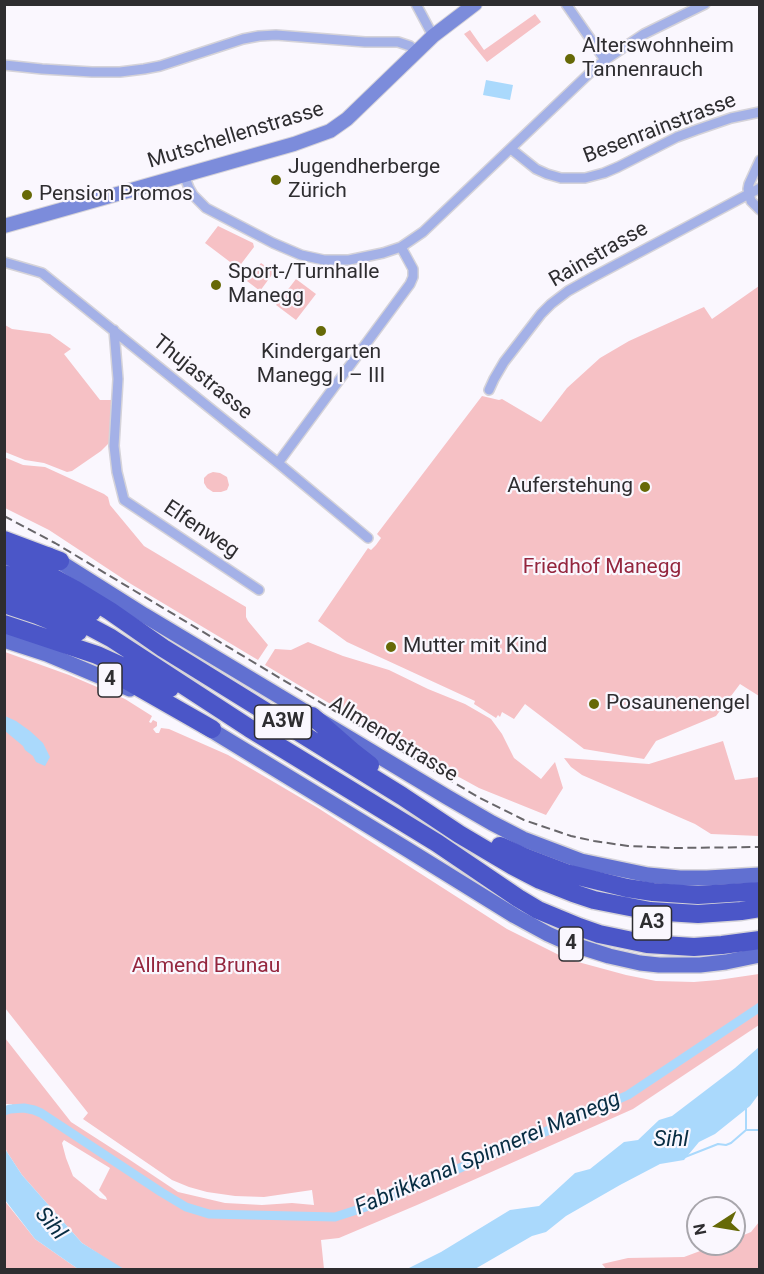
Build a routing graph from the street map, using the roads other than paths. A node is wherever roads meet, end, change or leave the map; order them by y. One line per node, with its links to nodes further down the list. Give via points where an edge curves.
1 (416, 4): 5 (street)
2 (475, 4): 5 (street, Mutschellenstrasse)
3 (566, 4): 7 (street)
4 (705, 4): 7 (street, via 644,34)
5 (433, 36): 6 (street, Mutschellenstrasse)
6 (416, 51): 8 (street, via 398,42 276,35 243,39 160,66 120,72); 12 (street, Mutschellenstrasse, via 330,131)
7 (605, 60): 10 (street)
8 (4, 65)
9 (759, 112): 10 (street, Besenrainstrasse, via 677,137 618,167 585,178 548,174)
10 (511, 149): 17 (street, via 423,232)
11 (759, 160): 14 (street, via 748,184)
12 (184, 175): 16 (street, Mutschellenstrasse); 17 (street, via 189,188 206,208 301,255 349,260)
13 (759, 189): 14 (street, Rainstrasse)
14 (748, 195): 15 (street); 20 (street, Rainstrasse, via 568,291 541,314 504,362)
15 (759, 210)
16 (4, 226)
17 (401, 246): 21 (street, via 413,269 411,284)
18 (4, 262): 19 (street, Thujastrasse, via 42,273)
19 (114, 330): 21 (street, Thujastrasse); 30 (street, Elfenweg, via 118,379 114,446 123,500)
20 (489, 390)
21 (278, 463): 23 (street, Thujastrasse)
22 (4, 531): 27 (main road, Allmendstrasse)
23 (368, 538)
24 (4, 540): 27 (highway)
25 (4, 545): 37 (highway, via 104,599)
26 (4, 554): 35 (highway, via 74,589)
27 (60, 561): 38 (main road, Allmendstrasse)
28 (4, 574): 35 (highway, A3W, via 55,594)
29 (4, 587): 36 (highway, A3W, via 72,616)
30 (259, 590)
31 (4, 604): 36 (highway, via 60,624)
32 (4, 624): 33 (highway)
33 (34, 634): 39 (highway, via 97,655); 40 (highway, via 108,670)
34 (4, 640): 40 (main road, 4, via 103,677)
35 (163, 648): 37 (highway, A3W)
36 (169, 676): 39 (highway, A3W)
37 (221, 684): 41 (highway, A3W)
38 (312, 716): 42 (highway); 44 (main road, Allmendstrasse, via 492,823 568,857 648,875)
39 (249, 728): 43 (highway, A3W)
40 (212, 729): 50 (main road, 4, via 531,926 568,943 609,956 659,965 700,965)
41 (402, 796): 42 (highway, A3W); 45 (highway, A3W, via 513,866)
42 (424, 806): 45 (highway, A3W, via 524,857)
43 (436, 843): 45 (highway, A3, via 520,884); 49 (highway, A3, via 533,907 599,934 647,944 701,947)
44 (759, 875)
45 (553, 884): 46 (highway, A3W, via 606,884 653,892 706,894); 47 (highway, A3W, via 594,900 650,911 698,914); 48 (highway, A3, via 589,910 652,923 709,925)
46 (759, 891)
47 (759, 908)
48 (759, 919)
49 (759, 940)
50 (759, 955)

